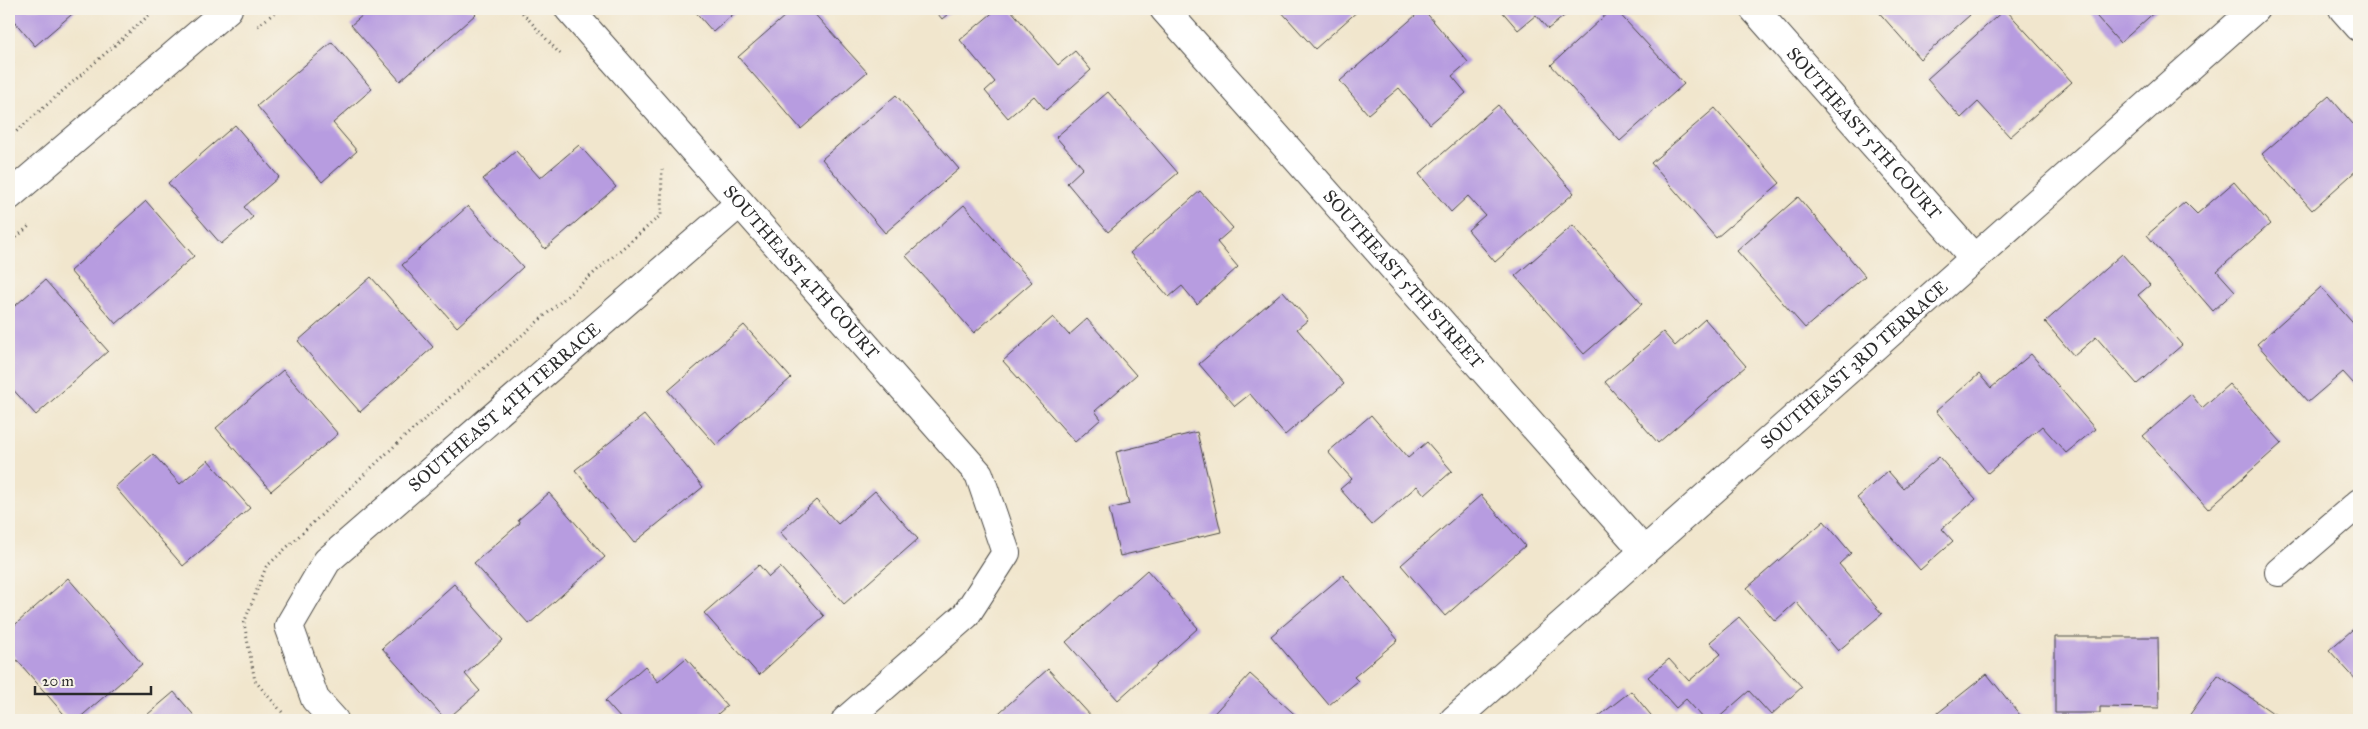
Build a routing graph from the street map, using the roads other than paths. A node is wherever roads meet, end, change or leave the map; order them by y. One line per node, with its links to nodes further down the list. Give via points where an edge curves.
1 (228, 9): 8 (street)
2 (569, 9): 9 (street, SOUTHEAST 4TH COURT)
3 (1164, 9): 12 (street, SOUTHEAST 5TH STREET)
4 (1754, 9): 10 (street, SOUTHEAST 5TH COURT)
5 (2255, 9): 10 (street, SOUTHEAST 3RD TERRACE)
6 (2343, 9): 7 (street)
7 (2359, 27)
8 (9, 196)
9 (740, 203): 14 (street, SOUTHEAST 4TH TERRACE, via 327,561 289,626 316,699); 15 (street, SOUTHEAST 4TH COURT, via 979,474 1006,553 966,615)
10 (1974, 258): 12 (street, SOUTHEAST 3RD TERRACE)
11 (2359, 504): 13 (street)
12 (1644, 551): 16 (street, SOUTHEAST 3RD TERRACE)
13 (2279, 572)
14 (334, 720)
15 (846, 720)
16 (1454, 720)

